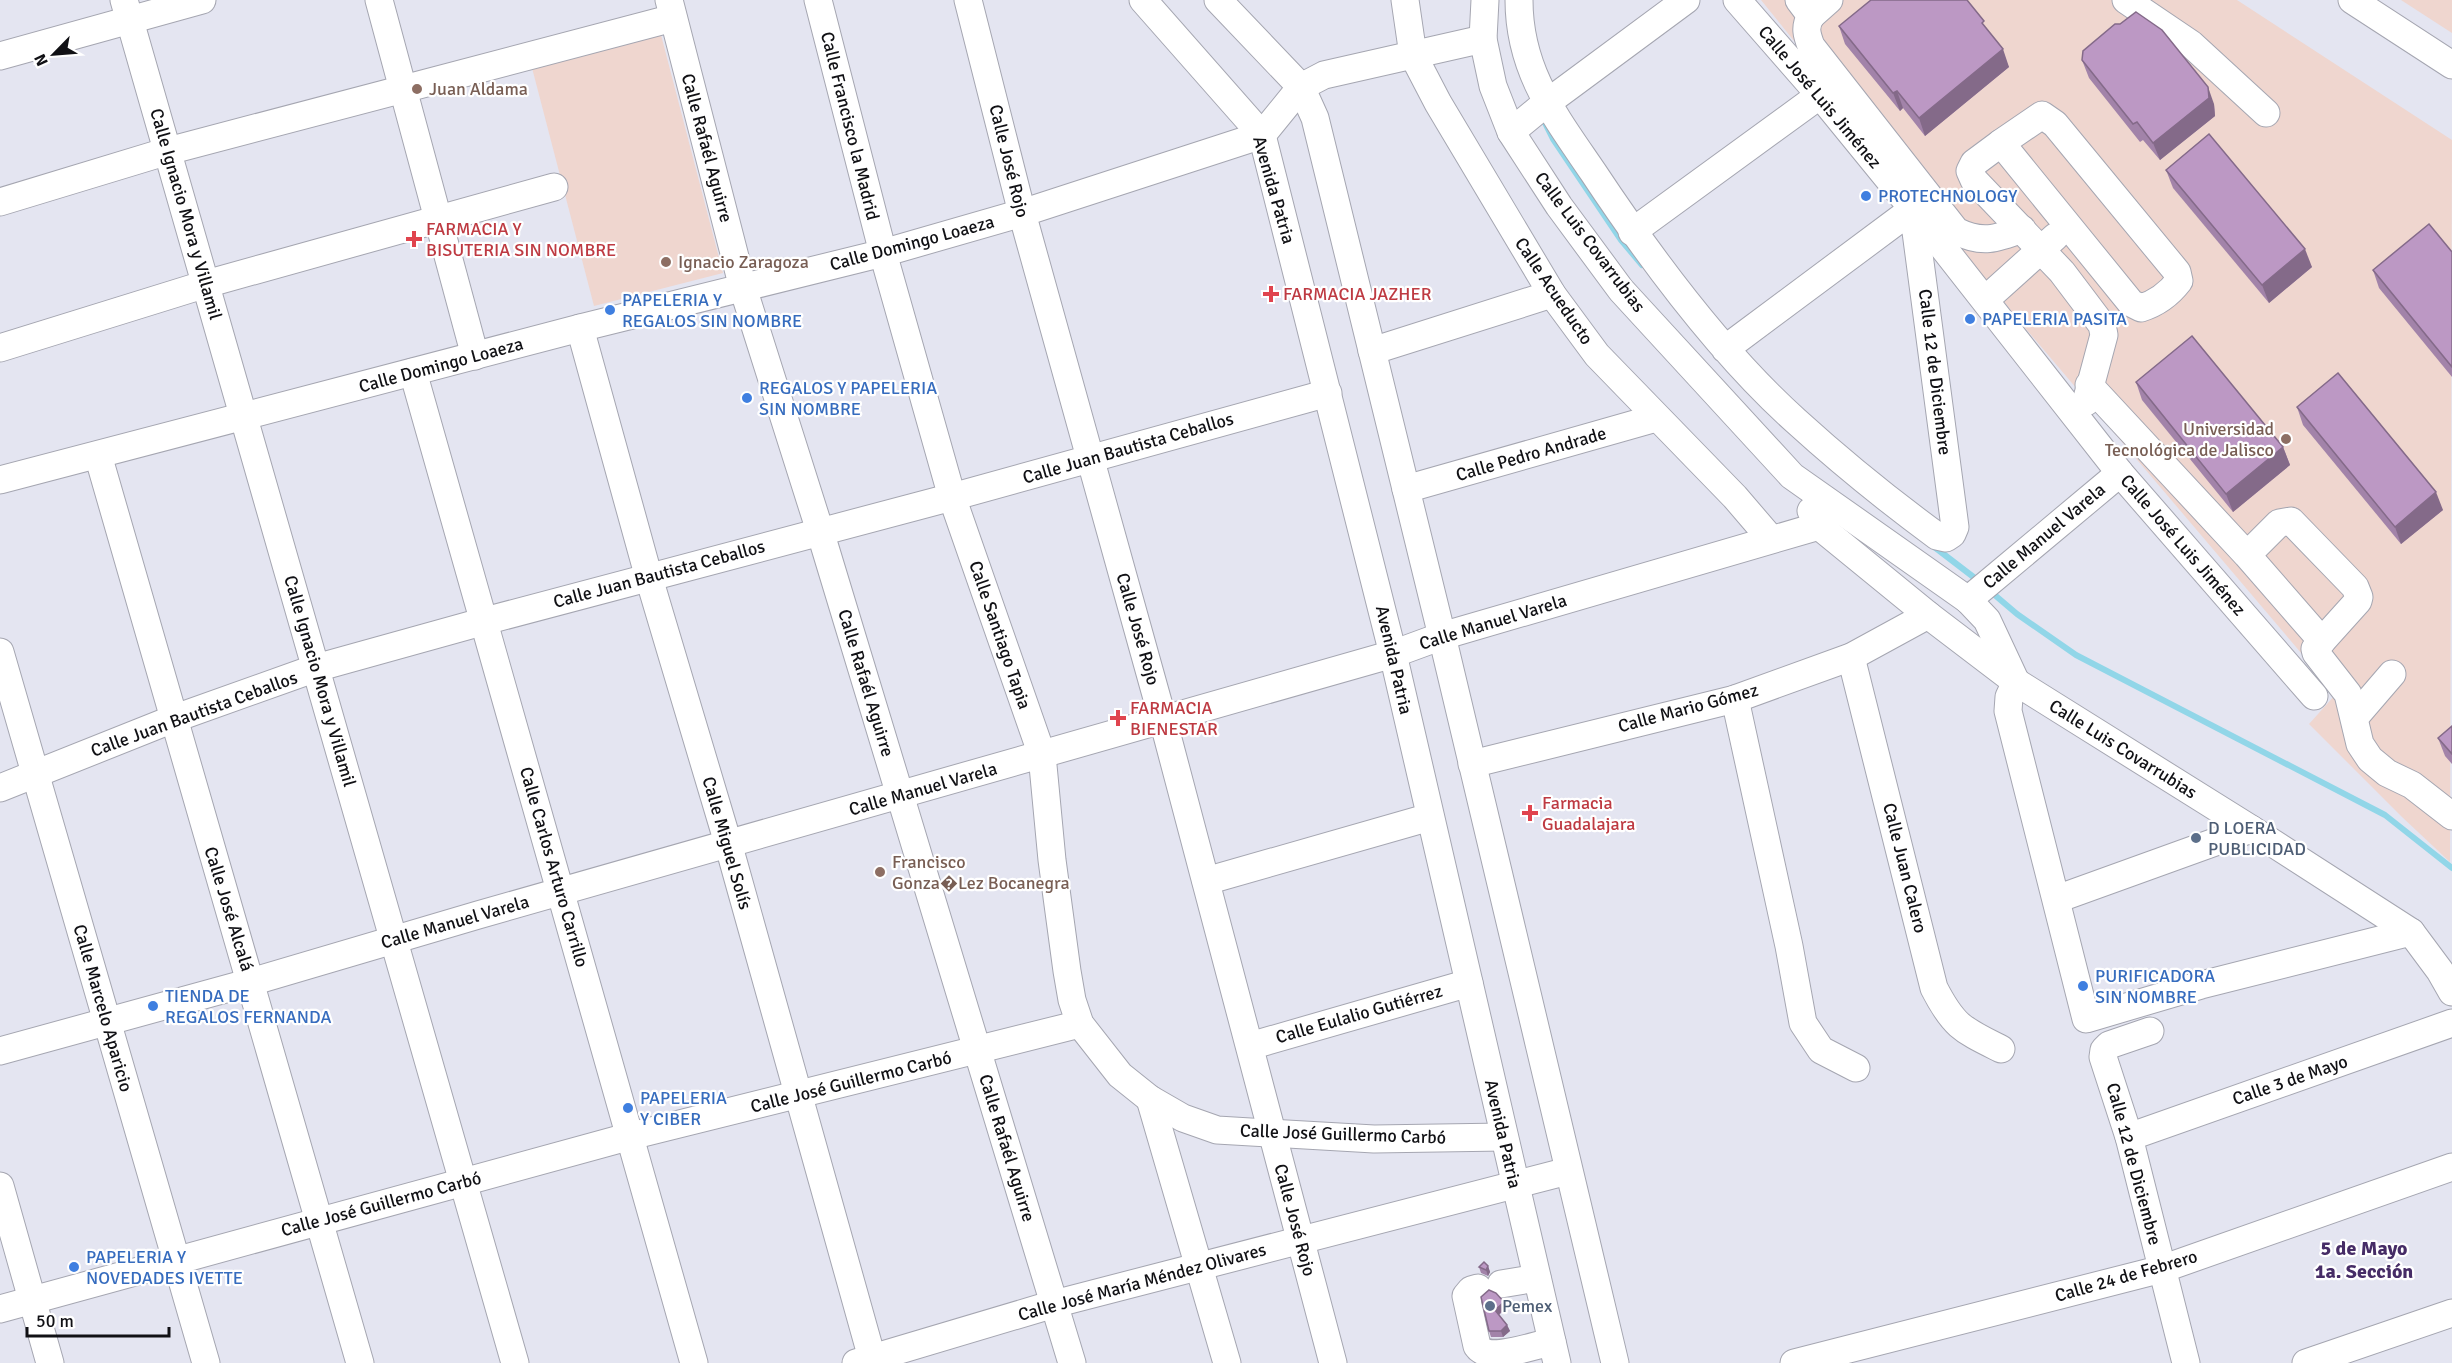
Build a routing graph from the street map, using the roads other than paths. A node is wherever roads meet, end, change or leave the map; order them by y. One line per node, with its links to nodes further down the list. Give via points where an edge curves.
1 (202, 0): 16 (street)
2 (379, 0): 22 (street)
3 (818, 0): 38 (street, Calle Francisco la Madrid)
4 (968, 0): 32 (street, Calle José Rojo)
5 (1143, 0): 26 (street, Avenida Patria)
6 (1405, 0): 18 (street, Calle Acueducto)
7 (1485, 0): 17 (street, Calle Luis Covarrubias)
8 (1519, 0): 25 (street)
9 (1686, 0): 25 (street)
10 (1737, 0): 23 (street, Calle José Luis Jiménez)
11 (2126, 0): 24 (street, via 2192,44)
12 (2352, 0): 20 (street)
13 (1222, 2): 21 (street)
14 (1813, 5): 35 (street, via 1806,33 1811,46 1956,231 1982,240)
15 (671, 9): 22 (street); 40 (street, Calle Rafaél Aguirre)
16 (127, 10): 19 (street); 28 (street, Calle Ignacio Mora y Villamil)
17 (1483, 39): 18 (street); 25 (street, Calle Luis Covarrubias, via 1493,86)
18 (1413, 55): 21 (street, via 1324,75); 41 (street, Calle Acueducto, via 1432,94)
19 (0, 56)
20 (2452, 65)
21 (1301, 87): 26 (street); 46 (street, via 1315,118)
22 (402, 88): 28 (street); 33 (street)
23 (1820, 95): 31 (street, Calle José Luis Jiménez); 36 (street)
24 (2266, 113)
25 (1531, 116): 36 (street); 60 (street, Calle Luis Covarrubias, via 1559,206 1621,290)
26 (1262, 135): 32 (street, Calle Domingo Loaeza); 50 (street, Avenida Patria)
27 (2001, 142): 34 (street); 34 (street, via 2042,115 2055,124 2177,272 2179,281 2153,304 2141,308 2132,303); 35 (street, via 1974,163 1970,171 1974,180)
28 (168, 151): 30 (street); 39 (street, Calle Ignacio Mora y Villamil)
29 (554, 187): 33 (street)
30 (0, 202)
31 (1913, 209): 42 (street, Calle José Luis Jiménez); 45 (street); 45 (street, Calle 12 de Diciembre, via 1955,527 1952,534 1946,538 1937,536 1886,498 1795,420)
32 (1022, 213): 38 (street, Calle Domingo Loaeza); 55 (street, Calle José Rojo)
33 (438, 219): 39 (street); 47 (street)
34 (2068, 225): 37 (street)
35 (2022, 229): 37 (street)
36 (1632, 232): 45 (street)
37 (2042, 250): 42 (street); 49 (street, via 2102,325 2104,335)
38 (883, 253): 40 (street, Calle Domingo Loaeza); 59 (street, Calle Santiago Tapia)
39 (206, 284): 44 (street); 51 (street, Calle Ignacio Mora y Villamil)
40 (743, 288): 43 (street, Calle Domingo Loaeza); 61 (street, Calle Rafaél Aguirre)
41 (1552, 294): 46 (street); 52 (street, Calle Acueducto, via 1597,355)
42 (1984, 300): 53 (street, Calle José Luis Jiménez)
43 (580, 328): 47 (street, Calle Domingo Loaeza); 64 (street, Calle Miguel Solís)
44 (0, 348)
45 (1725, 349)
46 (1372, 351): 58 (street)
47 (475, 356): 48 (street, Calle Domingo Loaeza)
48 (413, 372): 51 (street, Calle Domingo Loaeza); 67 (street, Calle Carlos Arturo Carrillo)
49 (2089, 385): 53 (street); 63 (street)
50 (1328, 393): 55 (street, Calle Juan Bautista Ceballos); 71 (street, Avenida Patria)
51 (244, 417): 54 (street, Calle Domingo Loaeza); 73 (street, Calle Ignacio Mora y Villamil)
52 (1656, 418): 58 (street, Calle Pedro Andrade); 62 (street, Calle Acueducto)
53 (2081, 423): 56 (street, Calle José Luis Jiménez)
54 (98, 455): 57 (street, Calle Domingo Loaeza); 79 (street, Calle José Alcalá)
55 (1090, 457): 59 (street, Calle Juan Bautista Ceballos); 80 (street, Calle José Rojo)
56 (2120, 473): 65 (street, Calle Manuel Varela); 76 (street, Calle José Luis Jiménez)
57 (0, 480)
58 (1406, 489): 68 (street)
59 (952, 497): 61 (street, Calle Juan Bautista Ceballos); 81 (street, Calle Santiago Tapia)
60 (1828, 517): 62 (street, Calle Manuel Varela); 65 (street, Calle Luis Covarrubias); 66 (street, Calle Luis Covarrubias)
61 (820, 531): 64 (street, Calle Juan Bautista Ceballos); 85 (street, Calle Rafaél Aguirre)
62 (1771, 539): 68 (street, Calle Manuel Varela)
63 (2247, 555): 69 (street); 69 (street, via 2279,523 2291,521 2355,588 2357,604)
64 (649, 578): 67 (street, Calle Juan Bautista Ceballos); 89 (street, Calle Miguel Solís)
65 (1973, 596): 75 (street, Calle Luis Covarrubias)
66 (1928, 615): 72 (street, Calle Mario Gómez); 75 (street, Calle Luis Covarrubias)
67 (485, 621): 73 (street, Calle Juan Bautista Ceballos); 91 (street, Calle Carlos Arturo Carrillo)
68 (1442, 636): 71 (street, Calle Manuel Varela); 82 (street)
69 (2322, 641): 78 (street, via 2316,653 2348,694)
70 (0, 652): 83 (street, Calle Marcelo Aparicio)
71 (1393, 654): 80 (street, Calle Manuel Varela); 87 (street, Avenida Patria)
72 (1851, 657): 77 (street, Calle Mario Gómez); 103 (street, Calle Juan Calero, via 1934,988 1945,1010 1962,1029)
73 (316, 668): 79 (street, Calle Juan Bautista Ceballos); 94 (street, Calle Ignacio Mora y Villamil)
74 (2392, 674): 78 (street)
75 (2016, 682): 88 (street, Calle Luis Covarrubias); 92 (street, via 2008,711)
76 (2314, 696)
77 (1735, 699): 82 (street, Calle Mario Gómez); 106 (street, via 1803,1023 1821,1050)
78 (2355, 717): 86 (street, via 2360,744 2370,759)
79 (173, 719): 83 (street, Calle Juan Bautista Ceballos); 95 (street, Calle José Alcalá)
80 (1163, 720): 81 (street, Calle Manuel Varela); 90 (street, Calle José Rojo)
81 (1042, 755): 85 (street, Calle Manuel Varela); 100 (street, Calle Santiago Tapia, via 1067,971)
82 (1472, 764): 114 (street)
83 (35, 774): 84 (street, Calle Juan Bautista Ceballos); 98 (street, Calle Marcelo Aparicio)
84 (0, 788)
85 (900, 795): 89 (street, Calle Manuel Varela); 104 (street, Calle Rafaél Aguirre)
86 (2452, 816)
87 (1430, 817): 90 (street); 96 (street, Avenida Patria)
88 (2252, 829): 92 (street); 93 (street, Calle Luis Covarrubias)
89 (728, 843): 91 (street, Calle Manuel Varela); 107 (street, Calle Miguel Solís)
90 (1206, 881): 102 (street, Calle José Rojo)
91 (561, 891): 94 (street, Calle Manuel Varela); 110 (street, Calle Carlos Arturo Carrillo)
92 (2057, 899): 93 (street, via 2086,1019 2201,985)
93 (2411, 932): 97 (street, Calle Luis Covarrubias)
94 (394, 940): 95 (street, Calle Manuel Varela); 115 (street, Calle Ignacio Mora y Villamil)
95 (251, 982): 98 (street, Calle Manuel Varela); 118 (street, Calle José Alcalá)
96 (1468, 983): 102 (street, Calle Eulalio Gutiérrez); 111 (street, Avenida Patria)
97 (2452, 992)
98 (108, 1022): 105 (street, Calle Manuel Varela); 120 (street, Calle Marcelo Aparicio)
99 (2452, 1023): 112 (street, Calle 3 de Mayo)
100 (1080, 1024): 104 (street, Calle José Guillermo Carbó); 108 (street, Calle José Guillermo Carbó, via 1120,1075)
101 (2150, 1031): 112 (street, Calle 12 de Diciembre, via 2104,1050)
102 (1250, 1046): 109 (street, Calle José Rojo)
103 (2001, 1049)
104 (977, 1050): 107 (street, Calle José Guillermo Carbó); 125 (street, Calle Rafaél Aguirre)
105 (0, 1051)
106 (1856, 1068)
107 (798, 1095): 110 (street, Calle José Guillermo Carbó); 129 (street, Calle Miguel Solís)
108 (1150, 1099): 109 (street, Calle José Guillermo Carbó, via 1183,1118 1217,1130); 121 (street)
109 (1273, 1133): 111 (street, Calle José Guillermo Carbó, via 1374,1139); 119 (street, Calle José Rojo)
110 (631, 1136): 115 (street, Calle José Guillermo Carbó); 135 (street, Calle Carlos Arturo Carrillo)
111 (1504, 1137): 116 (street, Avenida Patria)
112 (2128, 1137): 122 (street, Calle 12 de Diciembre)
113 (2452, 1167): 122 (street, Calle 24 de Febrero)
114 (1568, 1171): 116 (street, Calle José María Méndez Olivares); 139 (street)
115 (463, 1181): 118 (street, Calle José Guillermo Carbó); 134 (street, Calle Ignacio Mora y Villamil)
116 (1515, 1185): 119 (street, Calle José María Méndez Olivares); 123 (street, Avenida Patria)
117 (0, 1186): 124 (street)
118 (319, 1220): 120 (street, Calle José Guillermo Carbó); 133 (street, Calle José Alcalá)
119 (1300, 1241): 121 (street, Calle José María Méndez Olivares); 138 (street, Calle José Rojo)
120 (177, 1259): 124 (street, Calle José Guillermo Carbó); 132 (street, Calle Marcelo Aparicio)
121 (1199, 1267): 125 (street, Calle José María Méndez Olivares); 137 (street)
122 (2162, 1269): 130 (street, Calle 24 de Febrero); 140 (street, Calle 12 de Diciembre)
123 (1537, 1278): 128 (street, Avenida Patria); 128 (street, via 1470,1290 1466,1296 1477,1346 1492,1355)
124 (32, 1299): 126 (street, Calle José Guillermo Carbó); 131 (street)
125 (1054, 1304): 129 (street, Calle José María Méndez Olivares); 136 (street, Calle Rafaél Aguirre)
126 (0, 1309)
127 (2452, 1313): 141 (street)
128 (1554, 1352)
129 (864, 1361)
130 (1802, 1362)
131 (50, 1363)
132 (207, 1363)
133 (360, 1363)
134 (515, 1363)
135 (694, 1363)
136 (1072, 1363)
137 (1227, 1363)
138 (1333, 1363)
139 (1615, 1363)
140 (2186, 1363)
141 (2306, 1363)

